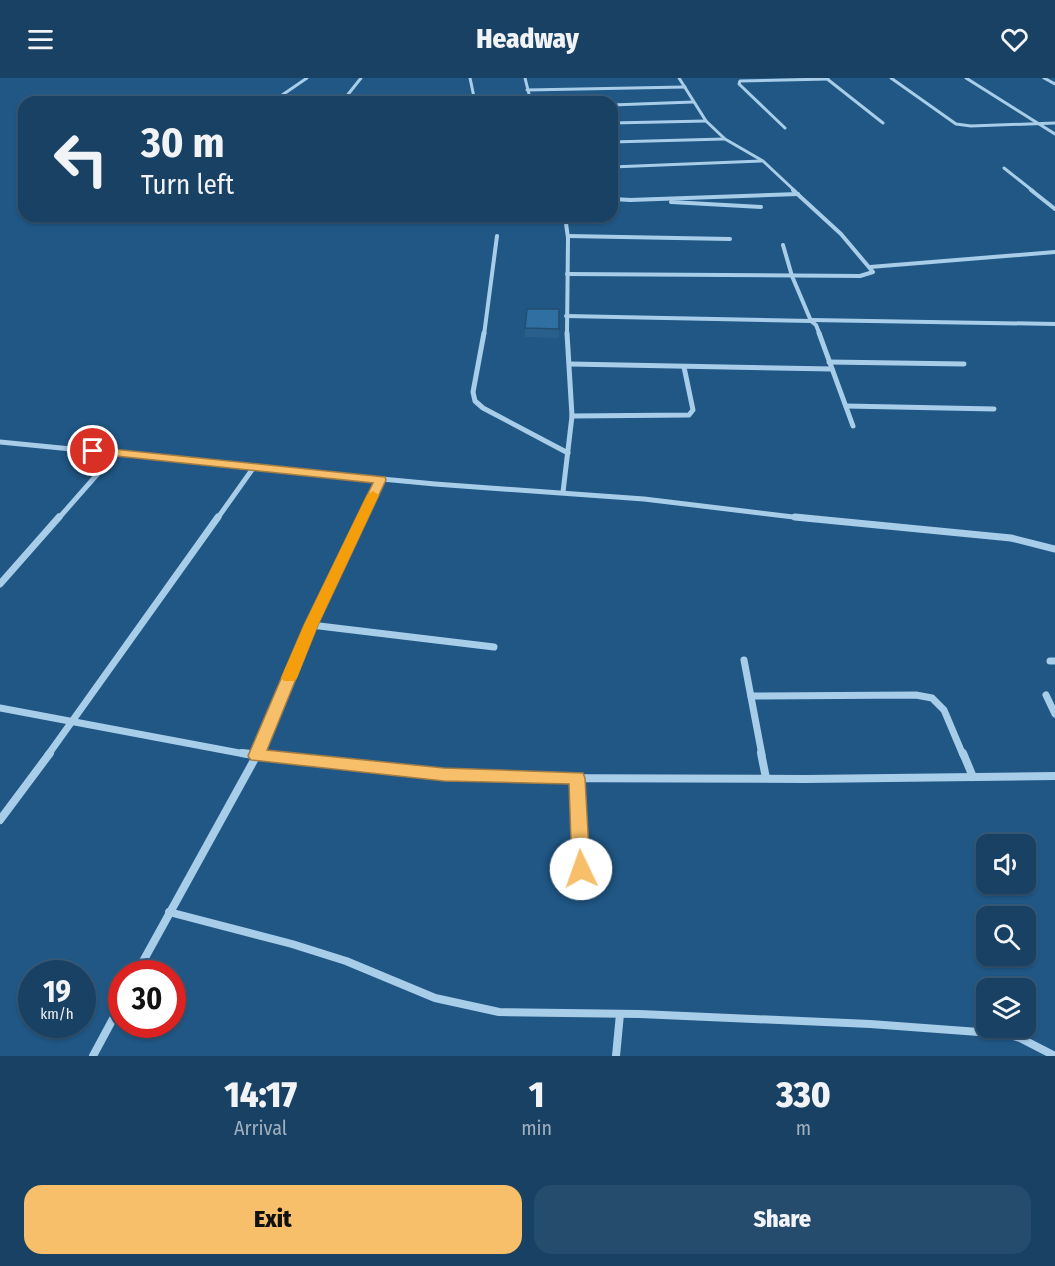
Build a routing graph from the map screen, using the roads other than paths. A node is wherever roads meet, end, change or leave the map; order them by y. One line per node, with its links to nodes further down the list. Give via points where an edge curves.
1 (307, 78): 13 (street)
2 (361, 78): 14 (street)
3 (470, 78): 15 (street)
4 (525, 78): 12 (street)
5 (679, 78): 11 (street)
6 (891, 78): 23 (street, via 956,124)
7 (966, 78): 23 (street)
8 (1044, 78): 10 (street)
9 (827, 79): 21 (street); 24 (street, via 740,81)
10 (1055, 84)
11 (685, 87): 12 (street); 17 (street)
12 (527, 90): 16 (street)
13 (281, 96)
14 (347, 96)
15 (474, 96)
16 (529, 96)
17 (693, 102): 18 (street); 19 (street)
18 (618, 105)
19 (705, 121): 20 (street); 26 (street)
20 (618, 123)
21 (883, 123)
22 (1055, 123): 23 (street)
23 (1039, 124): 25 (street)
24 (785, 128)
25 (1055, 134)
26 (725, 139): 27 (street); 28 (street)
27 (618, 142)
28 (763, 161): 29 (street); 31 (street)
29 (618, 167)
30 (1004, 168): 35 (street)
31 (798, 194): 33 (street); 42 (street)
32 (618, 199): 33 (street)
33 (630, 200): 34 (street)
34 (761, 207)
35 (1055, 209)
36 (566, 222): 37 (street)
37 (568, 236): 39 (street); 43 (street)
38 (497, 237): 59 (street, via 473,392 475,401)
39 (730, 239)
40 (783, 245): 44 (street)
41 (1055, 252): 42 (street)
42 (870, 267): 44 (street, via 873,272 866,275)
43 (567, 274): 44 (street); 45 (street)
44 (792, 276): 46 (street)
45 (566, 316): 46 (street); 49 (street)
46 (811, 321): 47 (street); 48 (street)
47 (1055, 324)
48 (829, 362): 50 (street); 52 (street)
49 (570, 364): 51 (street); 55 (street)
50 (964, 364)
51 (684, 367): 52 (street); 55 (street, via 693,410 689,415)
52 (832, 369): 53 (street)
53 (846, 406): 54 (street); 56 (street)
54 (994, 409)
55 (572, 416): 59 (street)
56 (853, 426)
57 (0, 442): 58 (street)
58 (116, 453): 60 (street); 66 (street)
59 (568, 453): 62 (street)
60 (254, 467): 61 (street); 74 (street)
61 (380, 480): 62 (street); 67 (street)
62 (563, 492): 64 (street, via 1011,538)
63 (1055, 543): 64 (street)
64 (1044, 545): 65 (street)
65 (1055, 549)
66 (0, 584)
67 (311, 625): 68 (street); 75 (street)
68 (494, 647)
69 (744, 660): 71 (street)
70 (1046, 695): 73 (street)
71 (751, 696): 77 (street, via 932,698 944,710); 79 (street)
72 (0, 708): 74 (street)
73 (1055, 714)
74 (72, 723): 75 (street); 80 (street)
75 (256, 756): 78 (street, via 444,775); 82 (street)
76 (1055, 776): 77 (street)
77 (973, 777): 79 (street)
78 (577, 778): 79 (street); 81 (street)
79 (766, 778)
80 (0, 820)
81 (581, 869)
82 (169, 912): 83 (street); 84 (street, via 346,961 435,998 467,1006 499,1012)
83 (143, 960)
84 (620, 1014): 87 (street); 88 (street, via 1005,1034)
85 (108, 1028): 86 (street)
86 (93, 1056)
87 (616, 1056)
88 (1055, 1056)

